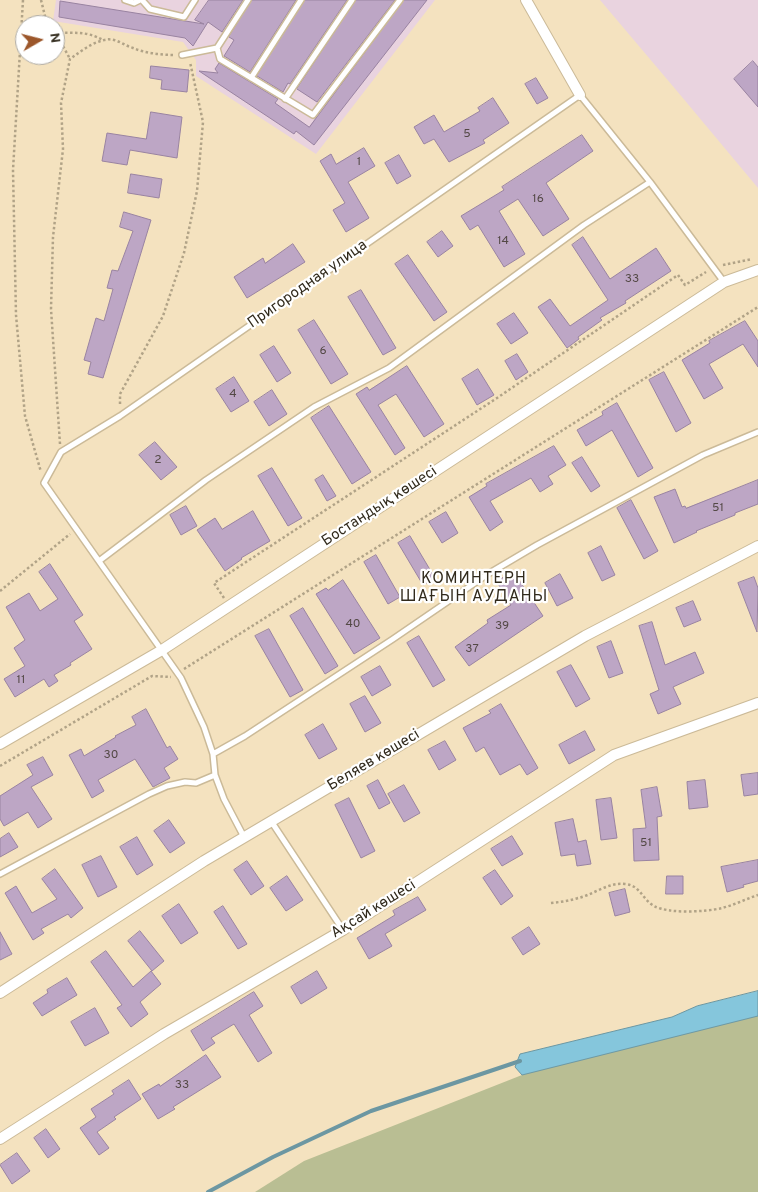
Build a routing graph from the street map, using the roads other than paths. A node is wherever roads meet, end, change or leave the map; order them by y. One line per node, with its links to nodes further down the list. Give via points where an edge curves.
1 (125, 0): 2 (lane, via 134,3)
2 (141, 0): 3 (lane, via 150,9 184,17)
3 (195, 0)
4 (248, 0): 9 (lane)
5 (301, 0): 11 (lane)
6 (352, 0): 13 (lane)
7 (400, 0): 13 (lane, via 313,115)
8 (526, 0): 12 (street)
9 (217, 48): 10 (lane); 11 (lane, via 220,59)
10 (182, 55)
11 (251, 78): 13 (lane)
12 (580, 95): 14 (lane); 19 (lane, Пригородная улица, via 120,416 61,452 44,483)
13 (285, 98)
14 (650, 182): 16 (lane); 19 (lane, via 584,225 389,368 314,407 214,475)
15 (758, 270): 16 (street, Бостандық көшесі)
16 (724, 282): 20 (street, Бостандық көшесі)
17 (758, 432): 23 (lane, via 703,455 537,545)
18 (758, 546): 25 (street, Беляев көшесі, via 584,636)
19 (100, 560): 20 (lane)
20 (162, 650): 22 (street, Бостандық көшесі); 23 (lane, via 178,673)
21 (758, 703): 28 (street, Ақсай көшесі, via 614,755)
22 (0, 744)
23 (213, 754): 24 (lane)
24 (215, 775): 26 (lane); 27 (lane, via 196,783 167,786 149,794)
25 (271, 821): 26 (street, Беляев көшесі); 28 (lane)
26 (244, 838): 29 (street, Беляев көшесі)
27 (0, 874)
28 (343, 930): 30 (street, Ақсай көшесі, via 164,1034)
29 (0, 993)
30 (0, 1139)

